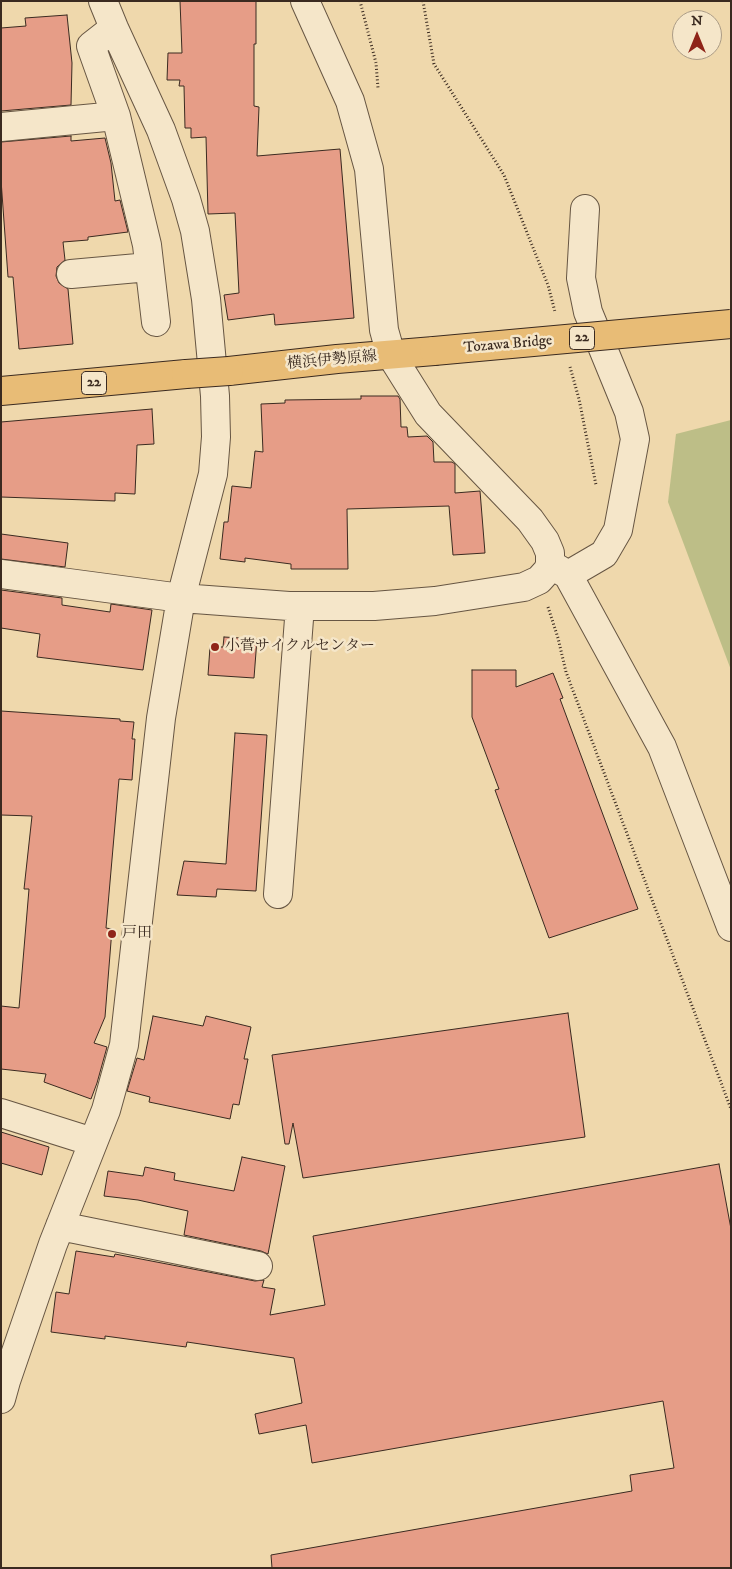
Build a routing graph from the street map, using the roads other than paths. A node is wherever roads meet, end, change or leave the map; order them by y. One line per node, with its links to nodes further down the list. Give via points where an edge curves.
1 (104, 1): 3 (street)
2 (306, 1): 12 (street, via 350,101 369,169 384,330)
3 (114, 28): 4 (street, via 91,46); 16 (street, via 161,130 186,199 206,299 215,396 215,446 212,474)
4 (116, 116): 5 (street); 7 (street, via 147,246)
5 (1, 127)
6 (585, 209): 14 (street, via 582,278 588,312 629,412 635,439 618,530 604,554)
7 (149, 267): 8 (street); 9 (street)
8 (71, 274)
9 (156, 322)
10 (731, 324): 11 (main road, Tozawa Bridge / 22, bridge)
11 (434, 351): 12 (main road, 横浜伊勢原線 / 22)
12 (391, 355): 13 (main road, 横浜伊勢原線 / 22, bridge); 14 (street, via 428,414 530,520 546,541)
13 (1, 391)
14 (552, 573): 17 (street, via 524,587 436,601 374,606); 19 (street, via 662,746)
15 (1, 574): 16 (street)
16 (181, 598): 17 (street); 21 (street, via 161,718 124,1045 106,1110)
17 (300, 606): 18 (street)
18 (278, 894)
19 (731, 927)
20 (1, 1113): 21 (street)
21 (93, 1142): 22 (street)
22 (60, 1226): 23 (street, via 213,1265); 24 (street)
23 (258, 1266)
24 (3, 1386)

